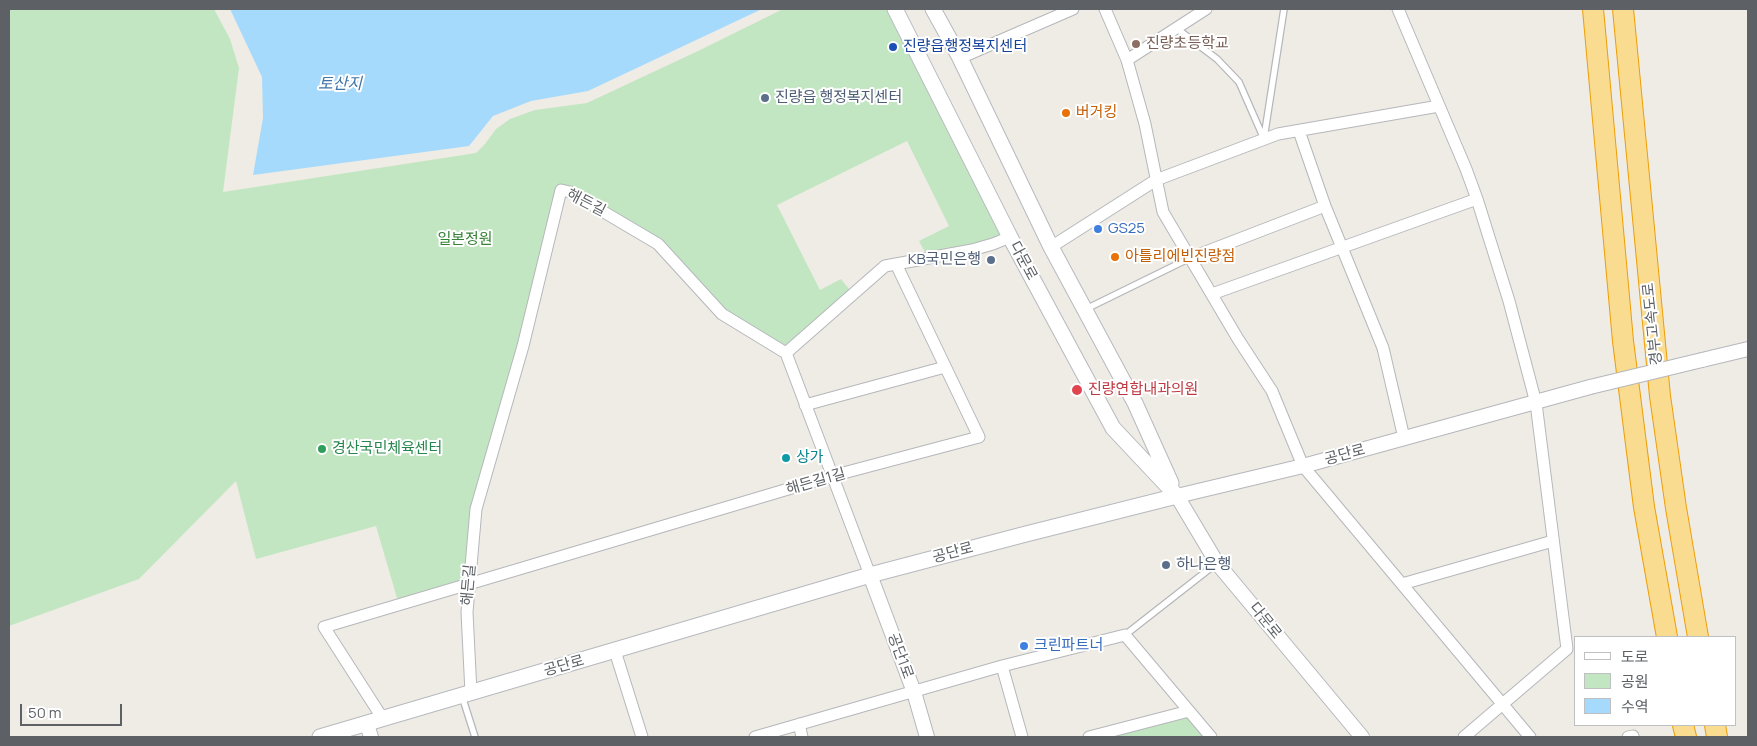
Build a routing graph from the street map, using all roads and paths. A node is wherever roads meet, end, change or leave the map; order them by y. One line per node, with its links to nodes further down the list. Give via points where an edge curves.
1 (895, 9): 19 (main road, 다문로)
2 (933, 9): 11 (main road, 다문로)
3 (1073, 9): 11 (street)
4 (1105, 9): 12 (street)
5 (1206, 9): 10 (street)
6 (1284, 9): 15 (lane)
7 (1398, 9): 13 (street)
8 (1593, 9): 41 (highway, 경부고속도로, via 1624,351 1644,507)
9 (1623, 9): 42 (highway, 경부고속도로, via 1660,396)
10 (1176, 28): 12 (street); 15 (lane, via 1217,59 1239,82)
11 (960, 58): 20 (main road, 다문로)
12 (1127, 60): 16 (street, via 1146,124)
13 (1439, 106): 14 (street); 17 (street)
14 (1299, 131): 15 (street); 18 (street)
15 (1264, 140): 16 (street)
16 (1156, 180): 20 (street); 22 (street, via 1163,212)
17 (1477, 199): 21 (street); 29 (street)
18 (1325, 206): 21 (street); 22 (street)
19 (1010, 237): 23 (street, via 972,250); 34 (main road, 다문로, via 1113,428)
20 (1051, 247): 25 (main road, 다문로)
21 (1342, 247): 24 (street); 31 (street, via 1383,348)
22 (1190, 258): 24 (street); 25 (lane)
23 (896, 264): 27 (street, via 885,266); 28 (street, 해든길1길)
24 (1212, 294): 32 (street, via 1272,391)
25 (1084, 310): 34 (main road, 다문로, via 1135,403)
26 (1748, 349): 29 (street, 공단로, bridge)
27 (786, 353): 30 (street); 39 (street, 해든길, via 722,314 658,244 570,192 561,190 523,346 476,509)
28 (945, 367): 30 (street); 33 (street, 해든길1길, via 979,437)
29 (1536, 403): 31 (street, 공단로); 35 (street)
30 (805, 405): 33 (street)
31 (1404, 438): 32 (street, 공단로)
32 (1303, 466): 34 (street, 공단로); 38 (street)
33 (832, 476): 37 (street); 39 (street, 해든길1길)
34 (1177, 496): 36 (street, 다문로); 37 (main road, 공단로)
35 (1553, 541): 38 (street); 47 (street, via 1567,649)
36 (1217, 563): 40 (lane); 61 (street, 다문로)
37 (870, 575): 43 (main road, 공단로); 45 (street, 공단1로)
38 (1402, 584): 47 (street)
39 (469, 585): 46 (street, 해든길); 49 (street, 해든길1길, via 324,627)
40 (1125, 635): 44 (street); 48 (street)
41 (1667, 636)
42 (1698, 636)
43 (615, 651): 46 (main road, 공단로); 54 (street)
44 (1002, 666): 45 (street); 58 (street)
45 (914, 692): 50 (street); 57 (street, 공단1로)
46 (466, 694): 49 (main road, 공단로); 53 (lane)
47 (1503, 704): 62 (street); 63 (street)
48 (1189, 710): 59 (street); 60 (street)
49 (383, 719): 51 (main road, 공단로)
50 (799, 724): 55 (street); 56 (street)
51 (369, 730): 52 (main road, 공단로)
52 (320, 737)
53 (474, 737)
54 (642, 737)
55 (755, 737)
56 (802, 737)
57 (926, 737)
58 (1022, 737)
59 (1089, 737)
60 (1211, 737)
61 (1362, 737)
62 (1464, 737)
63 (1530, 737)

